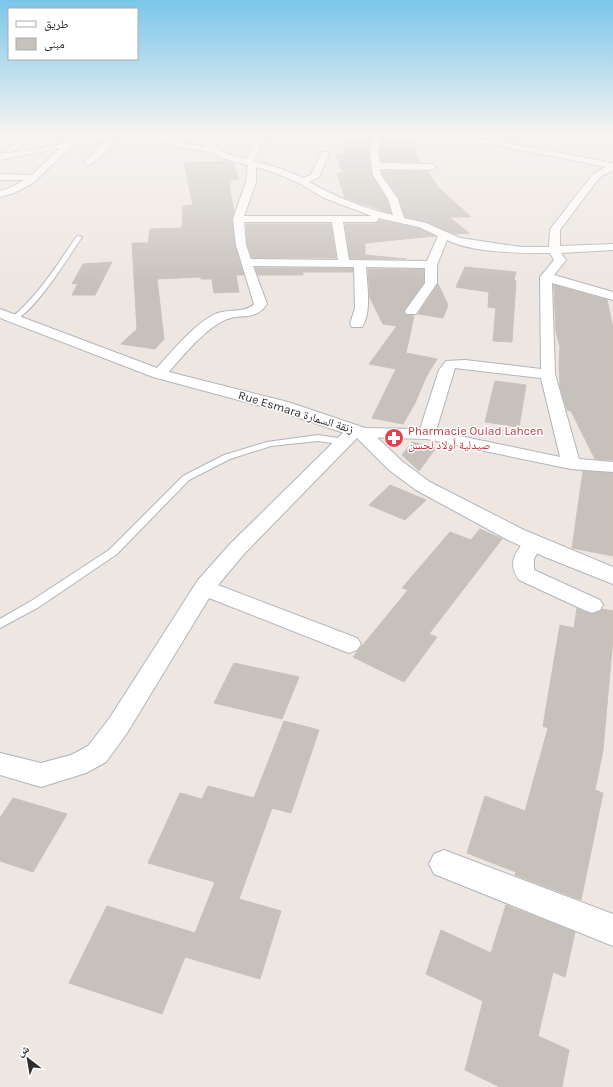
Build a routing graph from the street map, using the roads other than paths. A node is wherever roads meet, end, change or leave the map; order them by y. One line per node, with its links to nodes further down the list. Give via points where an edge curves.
1 (25, 184): 6 (street, via 15,191)
2 (250, 184): 7 (street)
3 (306, 184): 9 (street, via 343,203)
4 (383, 184): 9 (street, via 393,199)
5 (590, 184): 13 (street, via 555,230)
6 (0, 194)
7 (238, 219): 8 (street); 14 (street)
8 (337, 219): 9 (street); 15 (street)
9 (397, 219): 10 (street)
10 (444, 234): 13 (street, via 457,241 485,247); 17 (street)
11 (79, 237): 21 (lane, via 41,292 24,311)
12 (613, 247): 13 (street)
13 (554, 250): 18 (street, via 560,260)
14 (246, 262): 15 (street); 23 (street, via 261,304 251,312 218,318 202,330)
15 (344, 263): 16 (street)
16 (360, 264): 17 (street); 22 (street, via 361,308)
17 (431, 264): 20 (street, via 431,283)
18 (546, 277): 19 (street); 24 (street)
19 (613, 296)
20 (411, 311)
21 (6, 316): 23 (street, Rue Esmara زنقة السمارة)
22 (357, 324)
23 (159, 374): 26 (street, Rue Esmara زنقة السمارة, via 282,406)
24 (548, 374): 25 (street, via 451,364 446,370); 27 (street)
25 (426, 434): 26 (street); 27 (street)
26 (354, 435): 29 (street, Rue Esmara زنقة السمارة, via 423,486); 31 (street, via 237,549); 33 (lane, via 270,444 227,457 186,478 113,552)
27 (570, 464): 28 (street)
28 (613, 467)
29 (533, 543): 30 (street, Rue Esmara زنقة السمارة); 32 (street, via 521,565 526,575)
30 (613, 576)
31 (204, 588): 34 (street); 35 (street, via 118,726 97,754 77,765 41,775)
32 (592, 605)
33 (0, 624)
34 (349, 644)
35 (0, 764)
36 (444, 864): 37 (street)
37 (613, 930)

